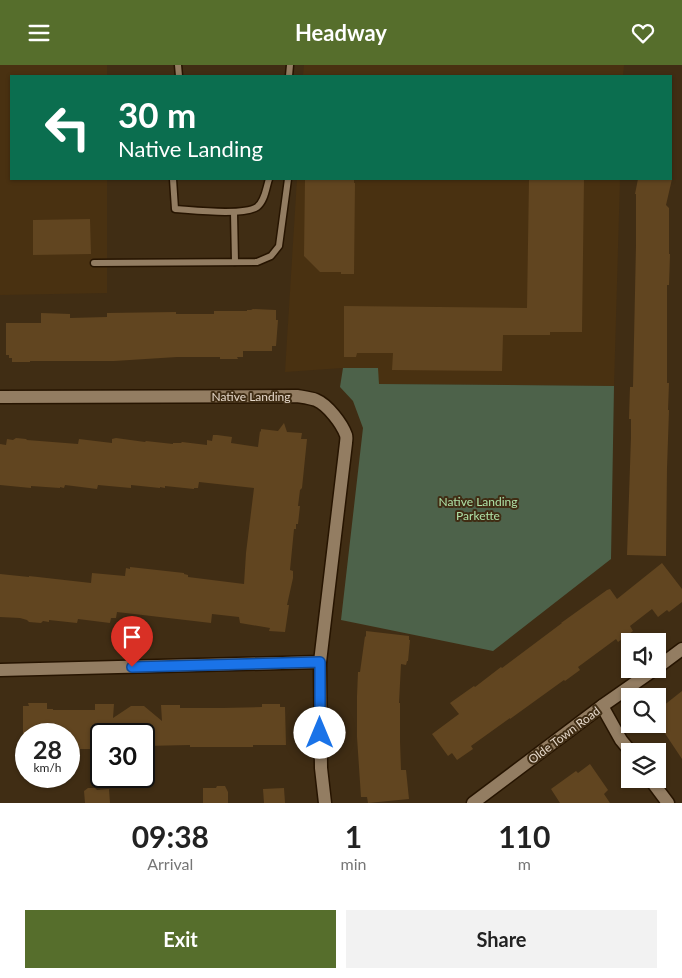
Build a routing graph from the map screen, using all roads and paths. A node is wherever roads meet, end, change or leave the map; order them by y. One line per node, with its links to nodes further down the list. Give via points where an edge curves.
1 (173, 180): 4 (lane, via 175,209)
2 (269, 180): 4 (lane, via 264,199 256,207)
3 (288, 180): 5 (lane, via 279,246 271,256 257,262)
4 (234, 213): 5 (lane)
5 (235, 262): 6 (lane)
6 (94, 263)
7 (0, 397): 10 (street, Native Landing, via 297,396 315,400 330,410 346,434 346,443)
8 (682, 649): 9 (street, Olde Town Road)
9 (666, 661)
10 (320, 662): 11 (street); 16 (street, Native Landing, via 320,768)
11 (0, 670)
12 (642, 678): 13 (street, Olde Town Road)
13 (602, 706): 14 (street); 17 (street, Olde Town Road)
14 (623, 743)
15 (657, 788): 18 (street)
16 (325, 803)
17 (473, 803)
18 (668, 803)

